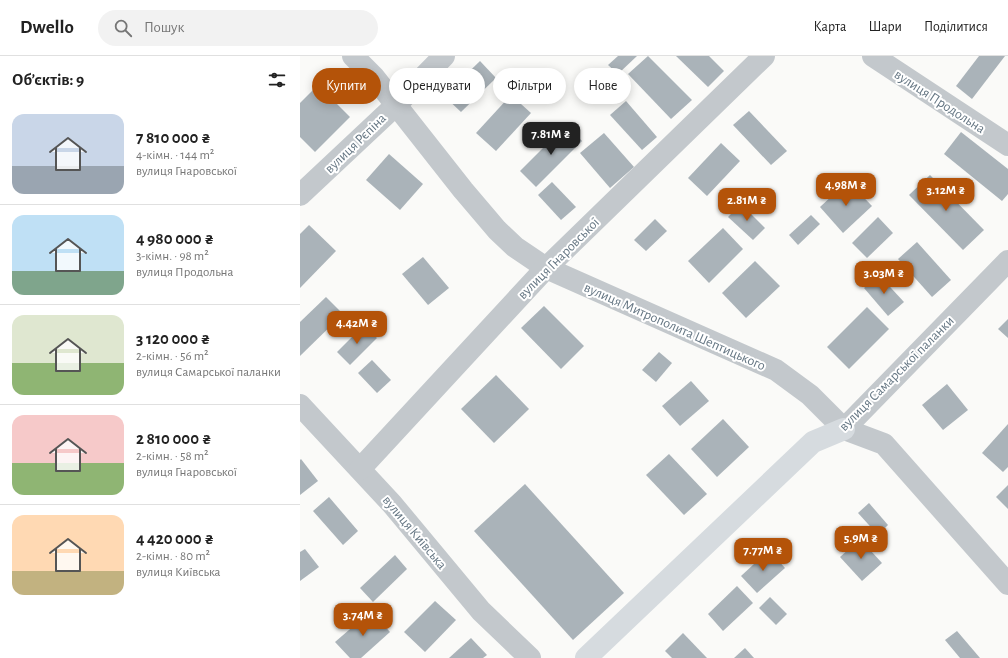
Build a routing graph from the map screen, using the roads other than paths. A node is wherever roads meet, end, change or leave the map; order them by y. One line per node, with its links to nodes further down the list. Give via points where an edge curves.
1 (353, 56): 5 (street, вулиця Митрополита Шептицького)
2 (444, 56): 5 (street, вулиця Рєпіна)
3 (764, 56): 9 (street, вулиця Гнаровської)
4 (872, 56): 6 (street, вулиця Продольна)
5 (396, 105): 7 (street, вулиця Рєпіна); 9 (street, вулиця Митрополита Шептицького, via 497,230)
6 (1008, 145)
7 (300, 195)
8 (1008, 261): 11 (street, вулиця Самарської паланки)
9 (546, 268): 11 (street, вулиця Митрополита Шептицького, via 776,370 810,395); 12 (street, вулиця Гнаровської)
10 (300, 405): 12 (street, вулиця Київська)
11 (844, 429): 13 (street, вулиця Митрополита Шептицького, via 884,444); 15 (street, вулиця Самарської паланки, via 813,442)
12 (360, 469): 14 (street, вулиця Київська, via 481,611)
13 (1008, 584)
14 (530, 658)
15 (586, 658)

